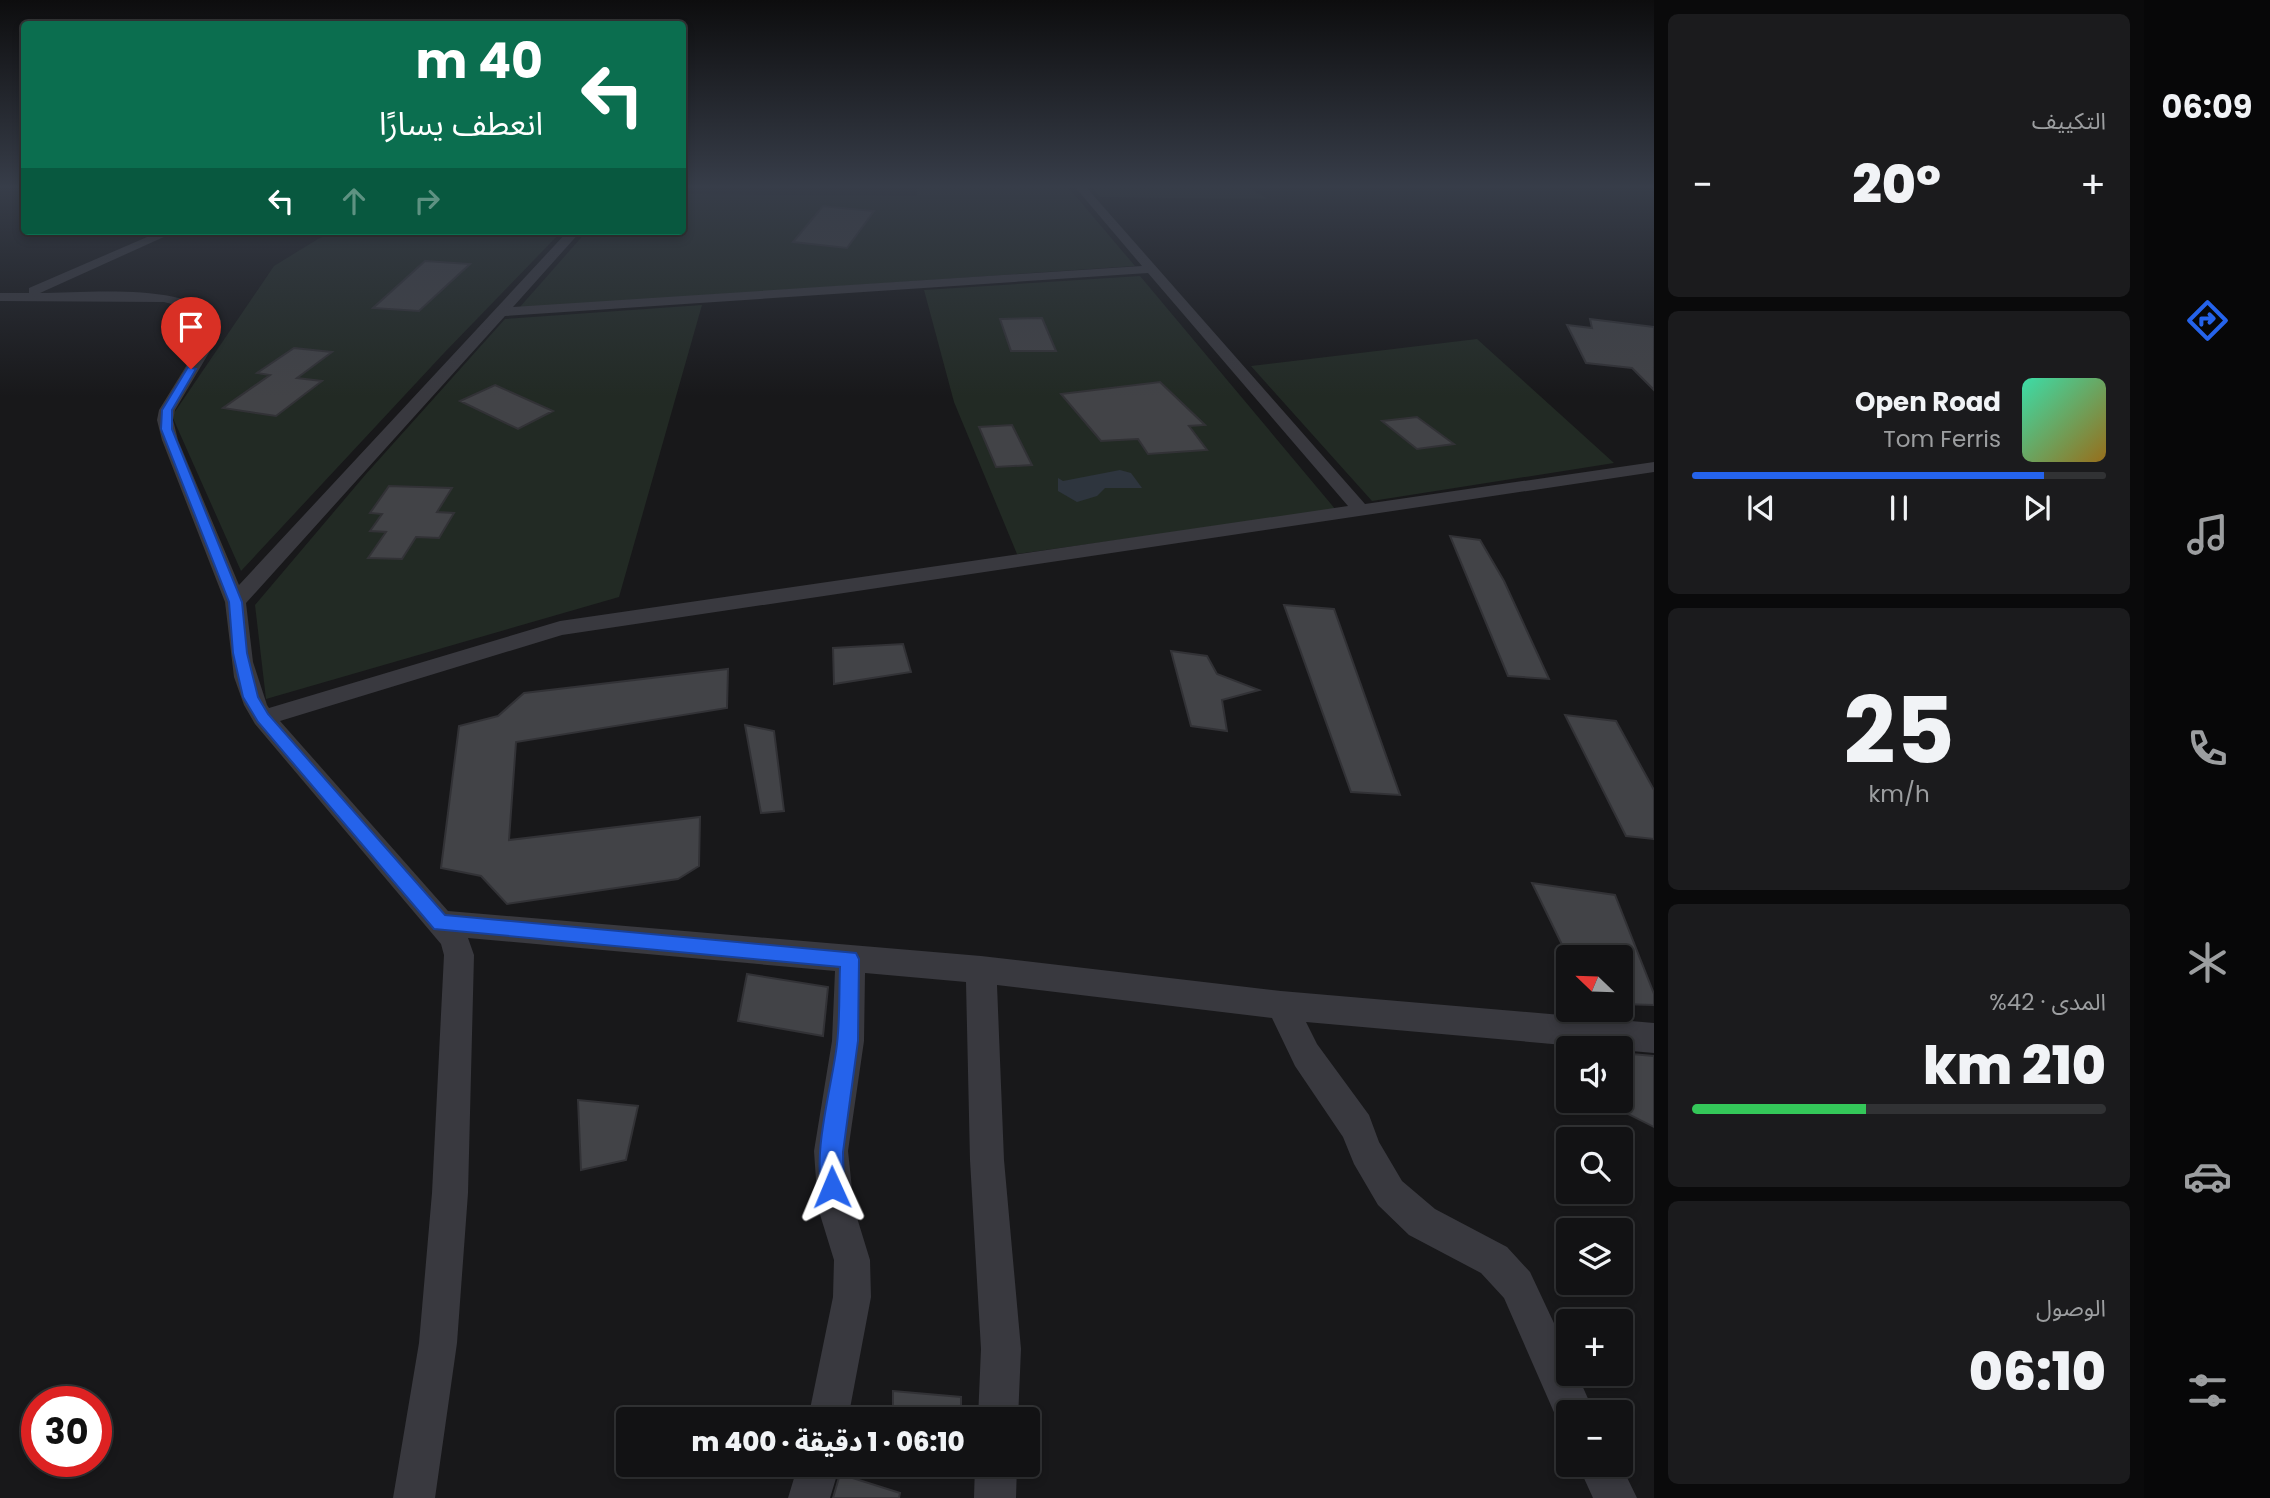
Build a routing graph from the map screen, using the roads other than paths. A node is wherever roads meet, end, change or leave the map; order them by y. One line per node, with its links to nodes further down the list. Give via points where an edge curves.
1 (112, 257): 5 (street)
2 (551, 257): 7 (street)
3 (1138, 257): 4 (street)
4 (1148, 269): 7 (street); 9 (street)
5 (24, 296): 6 (street); 10 (street, via 164,298 197,306 214,320 213,334 165,420)
6 (0, 297)
7 (501, 312): 10 (street)
8 (1654, 467): 9 (street)
9 (1360, 509): 11 (street, via 560,628)
10 (235, 602): 11 (street, via 250,697)
11 (263, 718): 12 (street)
12 (440, 923): 13 (street); 23 (street, via 453,937 459,956 451,1179 438,1343)
13 (849, 959): 14 (street); 18 (street, via 848,1041 831,1152 836,1208 852,1260 852,1297)
14 (981, 970): 15 (street); 19 (street, via 987,1160 1001,1349)
15 (1281, 1005): 16 (street); 17 (street, via 1306,1055 1357,1127 1390,1193 1422,1222 1494,1260 1517,1285)
16 (1654, 1038)
17 (1569, 1400)
18 (830, 1407)
19 (999, 1407)
20 (815, 1477): 24 (street)
21 (996, 1477): 25 (street)
22 (1605, 1477): 26 (street)
23 (414, 1498)
24 (809, 1498)
25 (995, 1498)
26 (1616, 1498)

